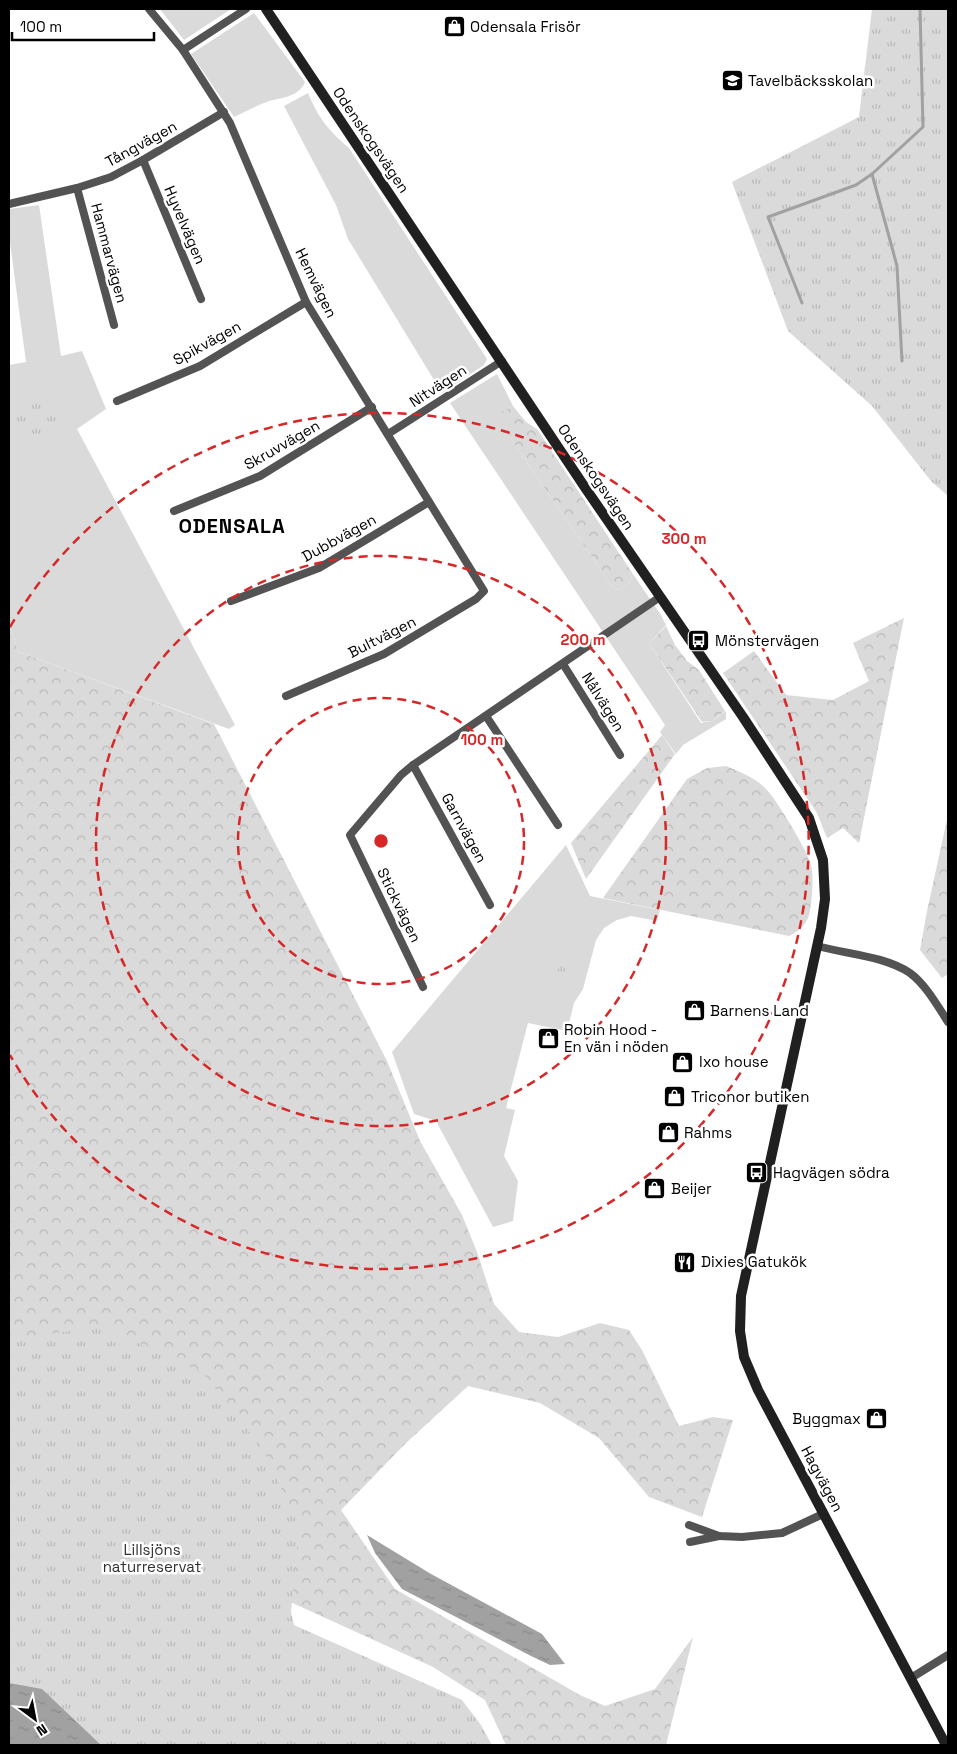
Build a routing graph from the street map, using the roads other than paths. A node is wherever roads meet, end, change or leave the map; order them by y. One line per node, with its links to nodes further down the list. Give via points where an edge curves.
1 (149, 9): 4 (street, Hemvägen)
2 (246, 9): 4 (street)
3 (266, 9): 12 (street, Odenskogsvägen)
4 (183, 50): 5 (street, Hemvägen)
5 (224, 112): 6 (street, Tångvägen); 10 (street, Hemvägen)
6 (144, 160): 7 (street, Tångvägen, via 111,177); 9 (street, Hyvelvägen)
7 (77, 188): 8 (street, Tångvägen); 11 (street, Hammarvägen)
8 (9, 204)
9 (201, 299)
10 (306, 302): 13 (street, Spikvägen, via 200,366); 14 (street, Hemvägen)
11 (114, 324)
12 (502, 360): 15 (street, Nitvägen); 19 (street, Odenskogsvägen)
13 (117, 401)
14 (372, 407): 15 (street, Hemvägen); 17 (street, Skruvvägen, via 260,476)
15 (388, 434): 16 (street, Hemvägen)
16 (429, 502): 18 (street, Hemvägen); 20 (street, Dubbvägen, via 319,568)
17 (174, 511)
18 (484, 590): 22 (street, Bultvägen, via 476,599 384,654)
19 (660, 597): 21 (street); 28 (street, Odenskogsvägen, via 809,818 823,860 825,884)
20 (231, 601)
21 (563, 664): 23 (street); 24 (street, Nålvägen)
22 (286, 696)
23 (486, 716): 25 (street); 26 (street)
24 (620, 755)
25 (413, 765): 27 (street, Garnvägen); 29 (street, Stickvägen, via 350,836)
26 (558, 825)
27 (490, 905)
28 (817, 946): 30 (street, via 890,963 910,974 929,993); 31 (street, Hagvägen, via 741,1296 740,1331 744,1357 758,1390)
29 (423, 987)
30 (948, 1022)
31 (823, 1514): 33 (street, via 782,1533 742,1538); 36 (street, Hagvägen)
32 (689, 1525): 33 (street)
33 (719, 1536): 34 (street)
34 (690, 1542)
35 (948, 1655): 36 (street)
36 (910, 1678): 37 (street, Hagvägen)
37 (946, 1745)

